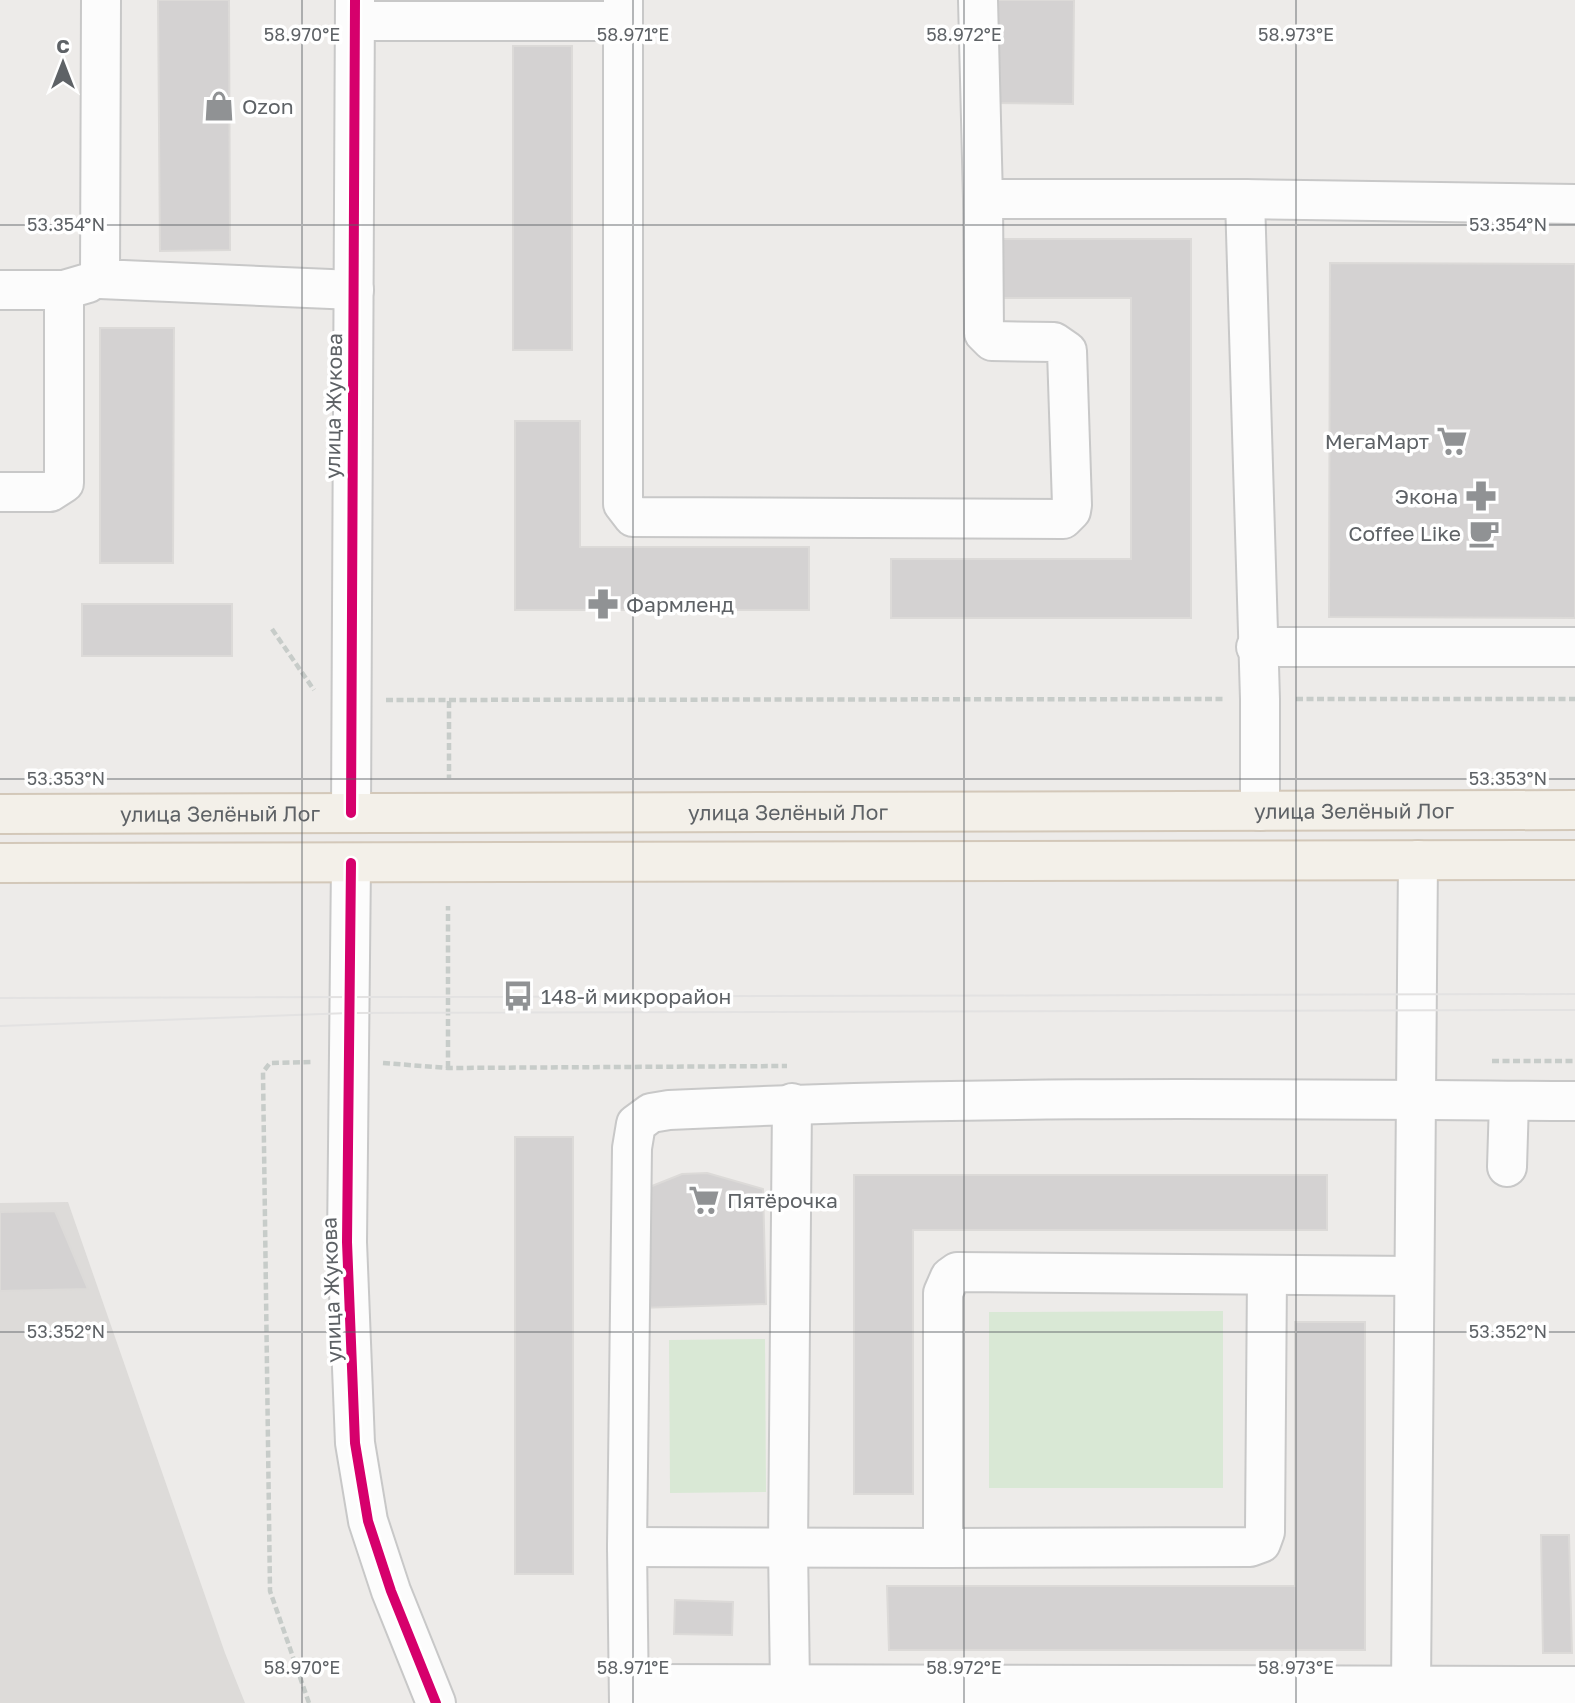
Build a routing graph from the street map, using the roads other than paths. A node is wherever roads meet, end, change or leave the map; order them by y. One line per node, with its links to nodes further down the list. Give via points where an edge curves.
1 (102, 0): 8 (street)
2 (978, 0): 5 (street)
3 (355, 10): 4 (street); 11 (street, улица Жукова)
4 (623, 10): 5 (street, via 623,503 633,517 1057,520 1068,516 1072,505 1068,351 1054,342 992,341 984,332)
5 (983, 199): 6 (street)
6 (1245, 199): 7 (street); 13 (street)
7 (1575, 204)
8 (100, 279): 10 (street); 11 (street)
9 (0, 290): 10 (street)
10 (64, 290): 12 (street, via 64,483 50,492)
11 (354, 290): 17 (street, улица Жукова)
12 (0, 492)
13 (1256, 647): 14 (street); 16 (street)
14 (1575, 647)
15 (1575, 810): 16 (main road, улица Зелёный Лог)
16 (1259, 811): 17 (main road, улица Зелёный Лог)
17 (351, 813): 18 (main road, улица Зелёный Лог); 22 (main road, улица Жукова)
18 (0, 814)
19 (1419, 860): 20 (main road); 22 (main road); 23 (street)
20 (1575, 860)
21 (0, 863): 22 (main road)
22 (351, 863): 38 (street, улица Жукова, via 347,1242 355,1443 368,1521)
23 (1416, 1098): 24 (street); 26 (street); 29 (street)
24 (1509, 1101): 25 (street); 27 (street)
25 (1575, 1101)
26 (792, 1104): 30 (street, via 669,1110 636,1124); 31 (street)
27 (1507, 1167)
28 (1267, 1275): 29 (street); 32 (street, via 1265,1532 1261,1543 1250,1547); 32 (street, via 966,1270 950,1277 943,1293)
29 (1413, 1276): 34 (street)
30 (627, 1547): 31 (street); 36 (street)
31 (788, 1547): 32 (street); 33 (street)
32 (943, 1548)
33 (790, 1685): 36 (street); 37 (street)
34 (1410, 1686): 35 (street); 37 (street)
35 (1575, 1686)
36 (629, 1693)
37 (977, 1694)
38 (436, 1703)

